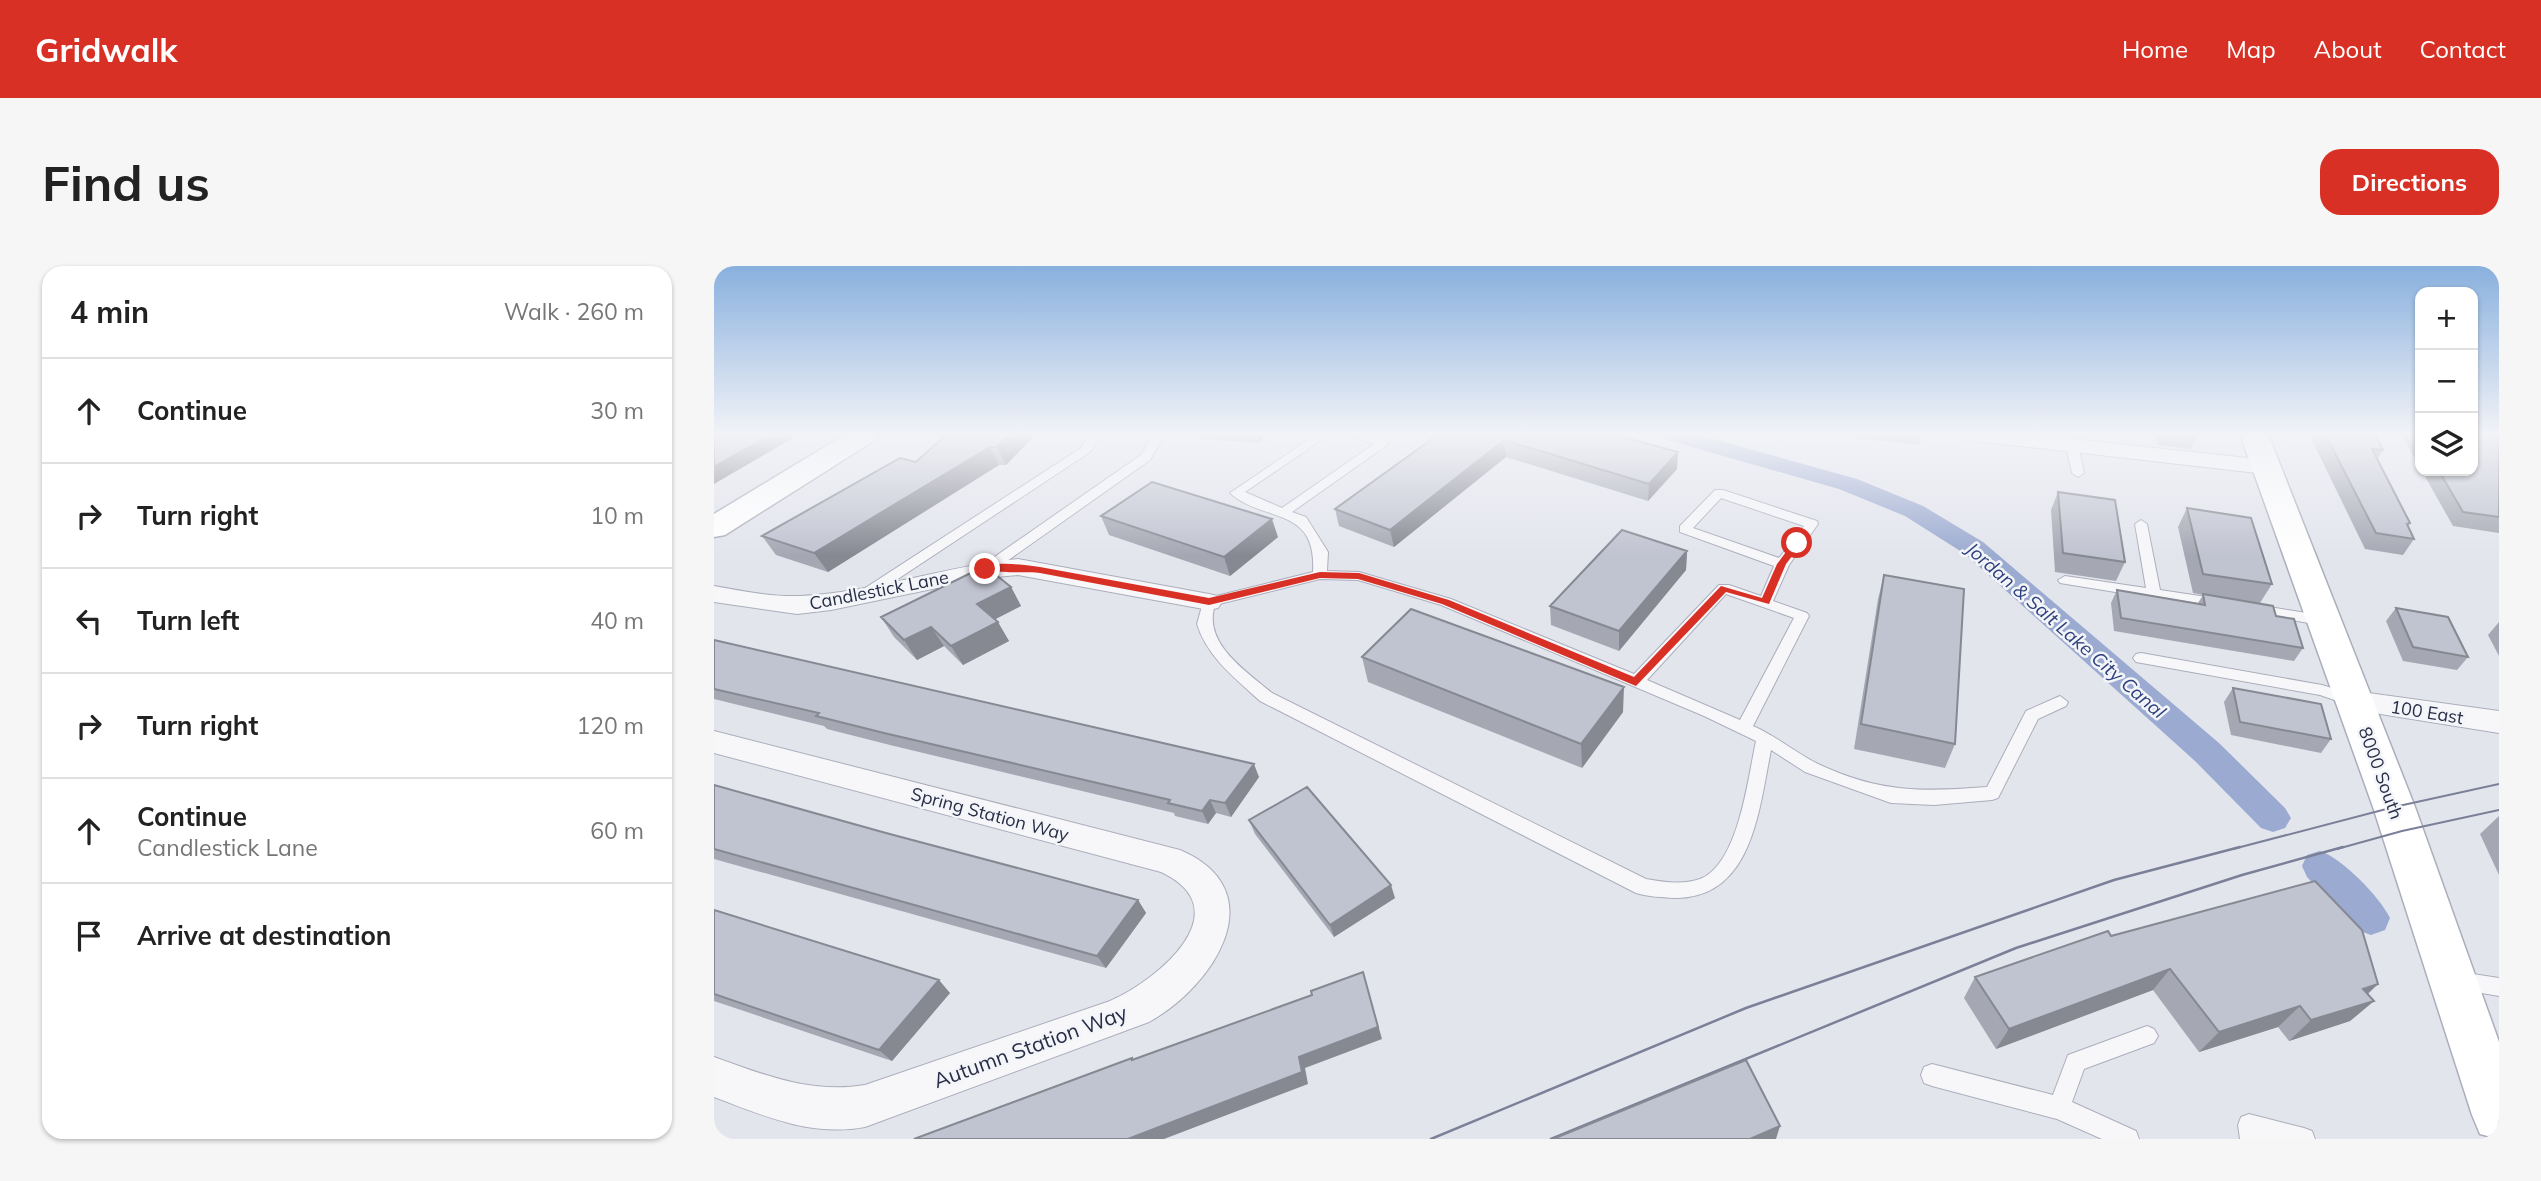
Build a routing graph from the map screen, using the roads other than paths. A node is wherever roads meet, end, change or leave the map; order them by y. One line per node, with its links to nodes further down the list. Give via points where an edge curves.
1 (800, 475): 9 (street)
2 (1048, 475): 16 (lane)
3 (1120, 475): 11 (lane)
4 (1262, 475): 7 (lane, via 1236,492)
5 (1337, 475): 7 (lane)
6 (2270, 475): 19 (street, 8000 South)
7 (1284, 512): 12 (lane, via 1301,520 1321,552)
8 (2141, 524): 15 (lane)
9 (714, 528)
10 (1782, 564): 10 (lane, via 1812,524 1719,493 1685,529); 18 (lane)
11 (985, 569): 16 (street, Candlestick Lane); 17 (street, Candlestick Lane, via 1040,570)
12 (1320, 575): 17 (lane); 21 (lane, via 1359,576 1446,602)
13 (2066, 580): 15 (lane)
14 (714, 593): 16 (street, Candlestick Lane, via 797,605)
15 (2154, 594): 19 (lane)
16 (864, 595)
17 (1209, 602): 26 (lane, via 1203,622 1209,637 1266,697 1643,887 1683,891 1717,879 1735,856)
18 (1765, 602): 21 (lane, via 1724,588); 25 (lane, via 1802,616)
19 (2326, 621): 22 (street, 8000 South)
20 (2141, 658): 22 (lane, via 2322,690)
21 (1636, 682): 25 (lane)
22 (2354, 701): 24 (street, 100 East); 29 (street, 8000 South)
23 (2060, 702): 26 (lane, via 2032,715 1992,793 1891,796 1811,768)
24 (2499, 722)
25 (1744, 728): 26 (lane)
26 (1765, 738)
27 (714, 742): 28 (street, Spring Station Way, via 1168,860 1191,870 1207,887 1213,911)
28 (1208, 938): 33 (street, Autumn Station Way, via 1188,970 1157,996 1115,1016 865,1106 845,1111 802,1107)
29 (2451, 980): 30 (lane); 35 (street, 8000 South)
30 (2499, 988)
31 (2147, 1036): 34 (lane, via 2076,1062)
32 (1931, 1075): 34 (lane)
33 (714, 1077)
34 (2059, 1108): 36 (lane)
35 (2499, 1115)
36 (2128, 1139)
37 (2251, 1139): 38 (lane, via 2249,1125)
38 (2304, 1139)

